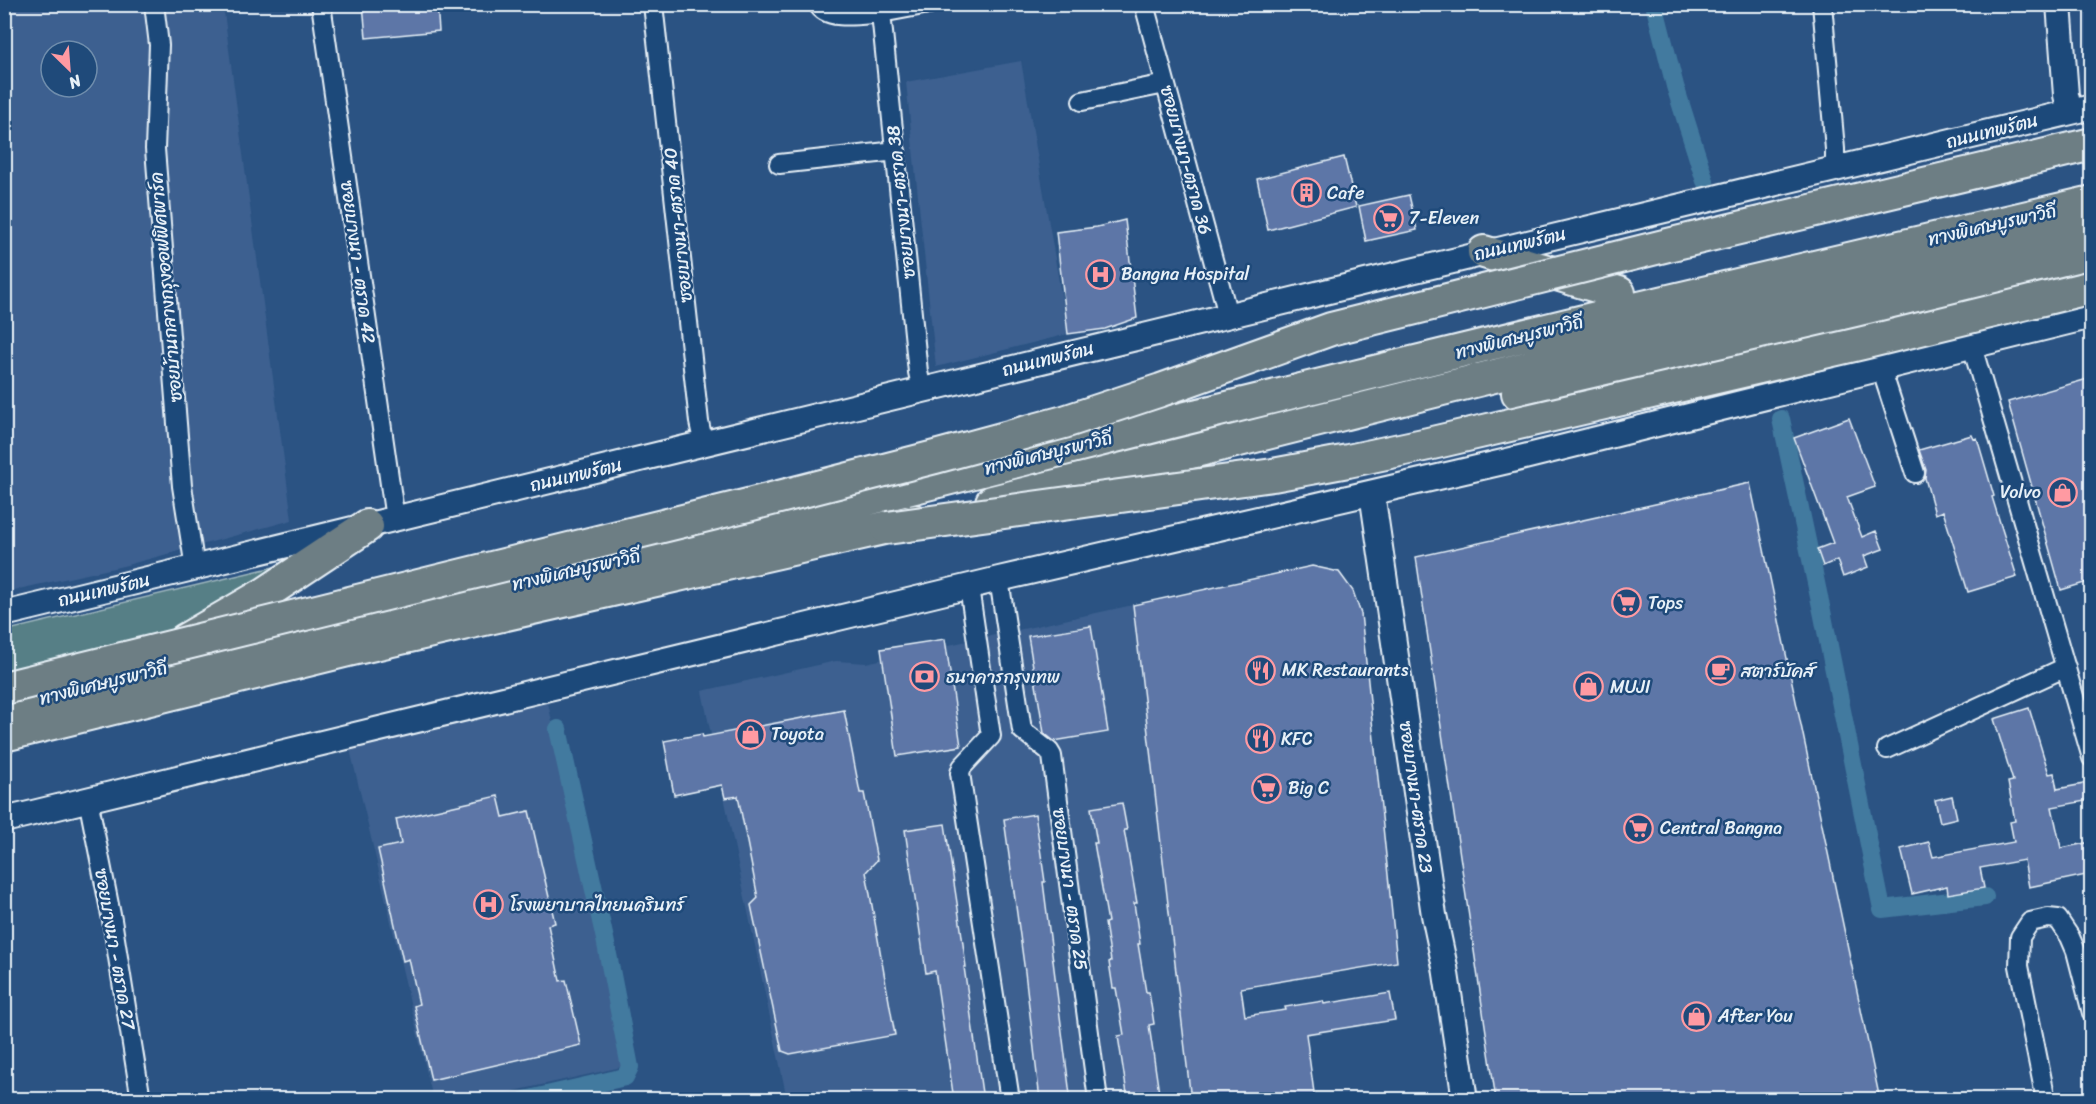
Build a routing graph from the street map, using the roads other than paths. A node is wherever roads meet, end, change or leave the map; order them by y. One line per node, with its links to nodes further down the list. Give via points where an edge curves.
1 (154, 4): 34 (street, ซอยบ้านกลางกรุงออฟฟิศพาร์ค, via 159,45 155,149 182,486)
2 (321, 4): 32 (street, ซอยบางนา - ตราด 42)
3 (653, 4): 29 (street, ซอยบางนา-ตราด 40)
4 (818, 4): 9 (street, via 832,16)
5 (928, 4): 9 (street)
6 (1144, 4): 10 (street, ซอยบางนา-ตราด 36)
7 (1822, 4): 16 (street)
8 (2059, 4): 12 (main road, via 2066,95)
9 (881, 13): 14 (street, ซอยบางนา-ตราด 38)
10 (1165, 84): 11 (street); 24 (street, ซอยบางนา-ตราด 36)
11 (1082, 101)
12 (2081, 109): 16 (main road, ถนนเทพรัตน)
13 (2091, 144): 40 (highway, bridge, via 1331,329 1064,422 935,457)
14 (896, 151): 15 (street); 28 (street, ซอยบางนา-ตราด 38)
15 (779, 164)
16 (1834, 169): 20 (main road, ถนนเทพรัตน)
17 (2091, 182): 23 (highway)
18 (2091, 202): 43 (highway, ทางพิเศษบูรพาวิถี, via 1581,321 754,528)
19 (2091, 230): 33 (highway, ทางพิเศษบูรพาวิถี, bridge)
20 (1484, 252): 23 (highway); 24 (main road, ถนนเทพรัตน)
21 (2091, 256): 46 (highway, via 1189,474 368,665)
22 (2091, 287): 33 (highway, bridge, via 1348,461 1273,475)
23 (1619, 292): 38 (highway)
24 (1228, 315): 28 (main road, ถนนเทพรัตน)
25 (2091, 316): 26 (main road)
26 (1972, 346): 27 (main road); 39 (street)
27 (1881, 368): 30 (street); 31 (main road)
28 (922, 390): 29 (main road, ถนนเทพรัตน)
29 (704, 445): 32 (main road, ถนนเทพรัตน)
30 (1915, 473)
31 (1372, 493): 35 (main road); 54 (main road, ซอยบางนา-ตราด 23)
32 (381, 523): 34 (main road, ถนนเทพรัตน); 38 (highway)
33 (887, 528): 44 (highway, ทางพิเศษบูรพาวิถี, via 360,647)
34 (195, 568): 37 (main road, ถนนเทพรัตน)
35 (999, 579): 36 (main road); 41 (street, ซอยบางนา - ตราด 25)
36 (969, 587): 42 (street); 48 (main road)
37 (4, 614)
38 (179, 644): 40 (highway)
39 (2066, 667): 45 (street); 47 (street)
40 (4, 687)
41 (1016, 693): 42 (street); 53 (street, ซอยบางนา - ตราด 25, via 1022,730 1052,756)
42 (985, 698): 52 (street, via 991,736 960,773)
43 (4, 707)
44 (4, 735)
45 (1887, 749)
46 (4, 758)
47 (2091, 758)
48 (88, 799): 49 (main road); 51 (street, ซอยบางนา - ตราด 27)
49 (4, 820)
50 (2091, 1013): 55 (street, via 2070,937 2058,919 2030,922 2020,936 2019,966)
51 (141, 1100)
52 (1010, 1100)
53 (1098, 1100)
54 (1465, 1100)
55 (2046, 1100)

